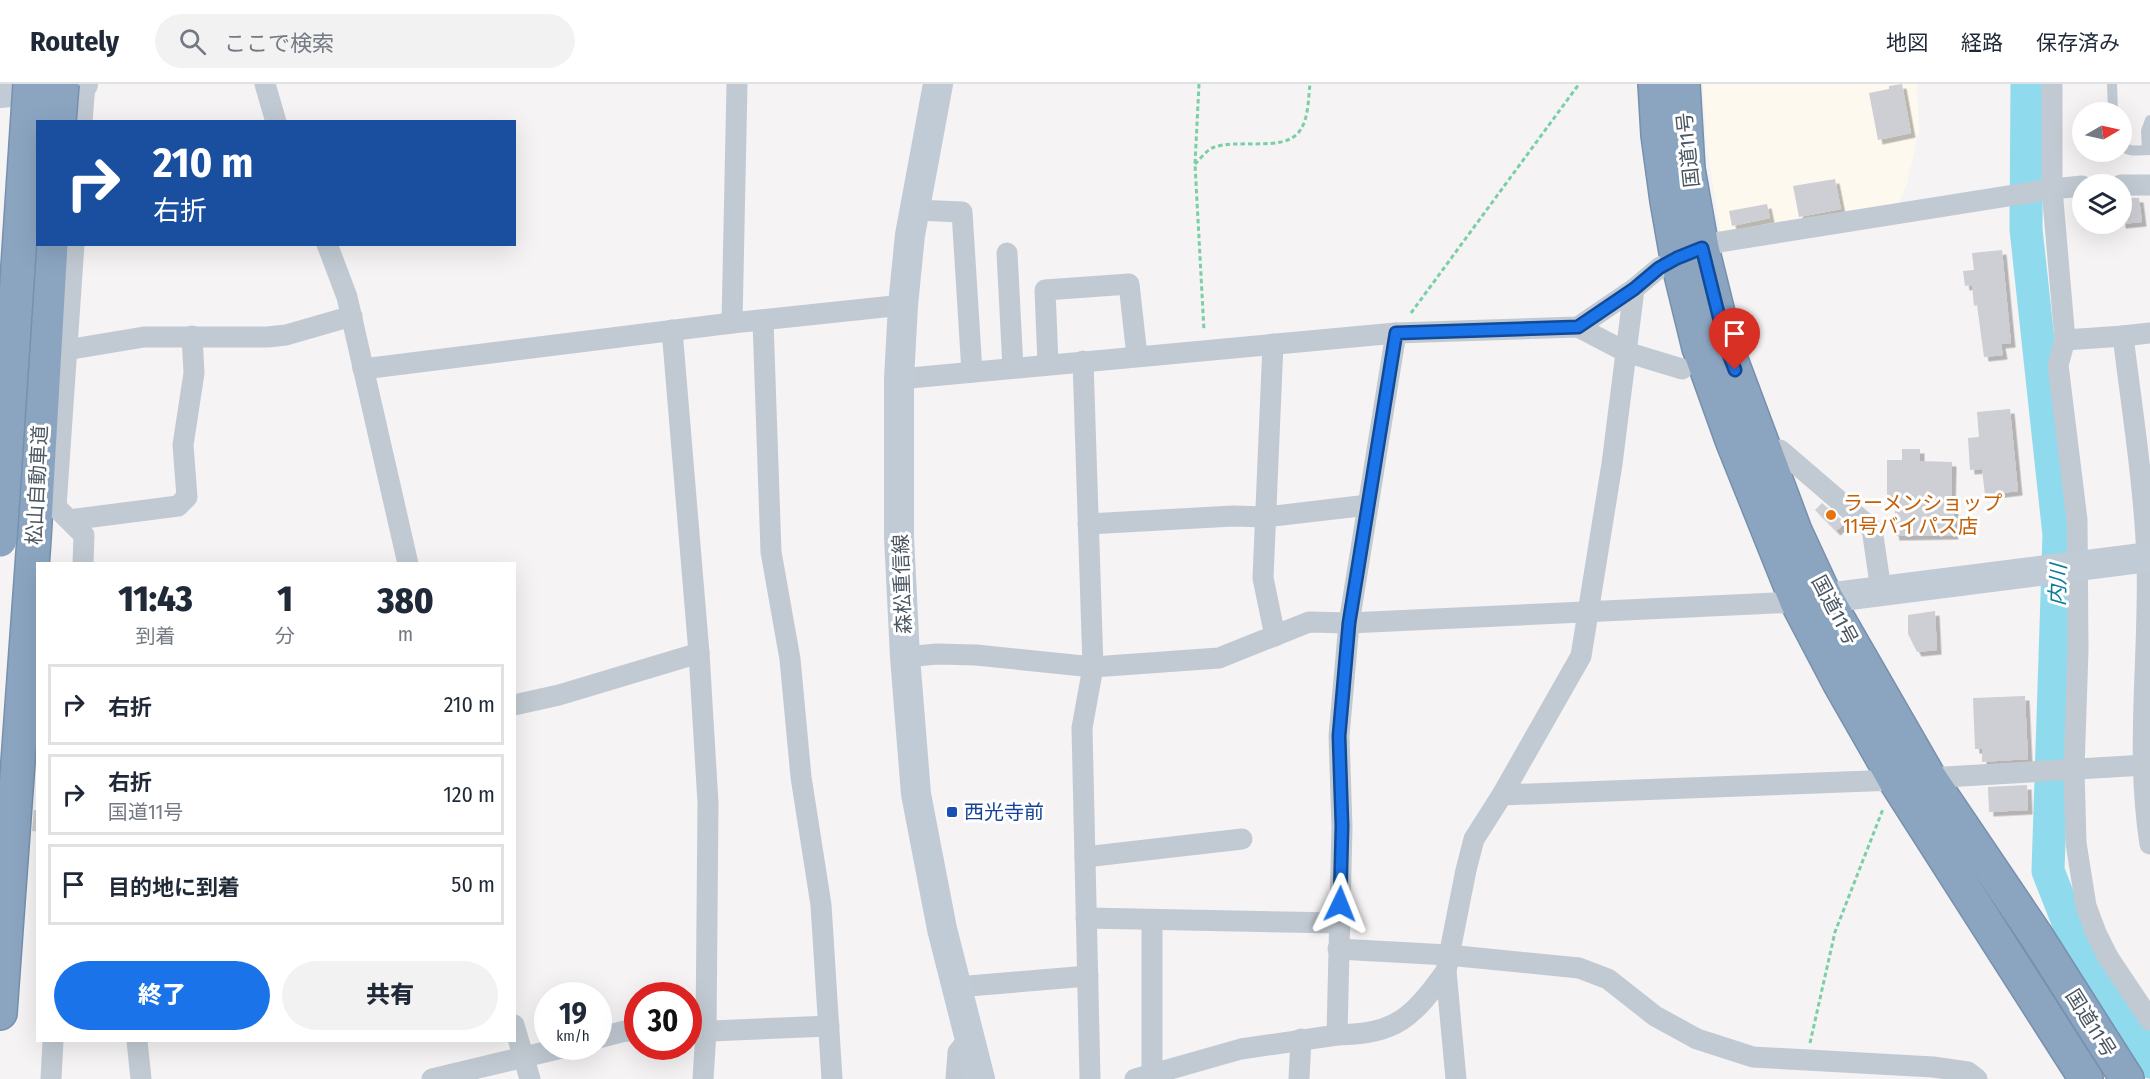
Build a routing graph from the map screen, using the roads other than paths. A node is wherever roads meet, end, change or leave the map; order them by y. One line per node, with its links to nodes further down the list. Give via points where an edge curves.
1 (30, 84): 58 (highway, 松山自動車道, bridge)
2 (62, 84): 13 (highway, bridge)
3 (84, 84): 11 (main road); 14 (street)
4 (265, 84): 15 (street)
5 (737, 84): 33 (street)
6 (938, 84): 23 (main road, 森松重信線)
7 (1655, 84): 28 (highway, 国道11号, via 1660,146)
8 (1683, 84): 28 (highway, 国道11号)
9 (2052, 84): 22 (street)
10 (2112, 84): 12 (lane)
11 (0, 93)
12 (2113, 102)
13 (59, 120)
14 (82, 120)
15 (275, 120)
16 (2150, 120): 17 (lane, via 2146,131)
17 (2148, 150): 18 (lane)
18 (2132, 151)
19 (2132, 185): 20 (street)
20 (2150, 185)
21 (2072, 187): 22 (street)
22 (2034, 192): 28 (street, via 1720,242); 40 (street)
23 (915, 210): 30 (main road, 森松重信線); 50 (street, via 962,212)
24 (51, 246): 89 (highway, 松山自動車道)
25 (74, 246): 42 (street)
26 (328, 246): 31 (street)
27 (1007, 253): 47 (street)
28 (1689, 253): 29 (street, via 1659,268); 53 (highway, 国道11号); 64 (highway, 国道11号, via 1699,348 1732,440)
29 (1634, 289): 34 (street); 43 (street)
30 (903, 305): 32 (street); 51 (main road, 森松重信線)
31 (352, 316): 38 (street, via 286,335); 48 (street)
32 (763, 321): 33 (street); 91 (street, via 771,552 790,659 801,777 821,904)
33 (732, 323): 35 (street)
34 (1578, 327): 36 (street); 43 (street)
35 (672, 330): 48 (street); 68 (street)
36 (1396, 333): 41 (street); 54 (street)
37 (2150, 333): 39 (street)
38 (192, 336): 42 (street, via 144,337); 56 (street, via 194,373 183,445 186,497 178,506)
39 (2123, 336): 40 (street); 52 (street)
40 (2066, 339): 62 (street, via 2058,365 2076,520)
41 (1273, 344): 44 (street); 55 (street)
42 (66, 350): 56 (street, via 56,507)
43 (1626, 352): 49 (street); 65 (street)
44 (1137, 356): 45 (street); 46 (street, via 1129,284 1045,290)
45 (1083, 361): 46 (street); 57 (street)
46 (1048, 364): 47 (street)
47 (1013, 368): 50 (street)
48 (363, 369): 61 (street)
49 (1682, 369)
50 (972, 372): 51 (street)
51 (899, 379): 69 (main road, 森松重信線)
52 (2143, 438): 59 (street)
53 (1767, 454): 63 (street, via 1780,450 1872,530); 64 (highway, 国道11号, via 1796,531)
54 (1368, 506): 55 (street); 66 (street)
55 (1266, 517): 57 (street); 67 (street, via 1263,578)
56 (69, 520): 60 (street, via 84,535)
57 (1088, 524): 70 (street)
58 (0, 540)
59 (2149, 557): 62 (main road); 71 (street)
60 (82, 562)
61 (408, 562)
62 (2065, 567): 63 (main road); 74 (street, via 2078,650)
63 (1881, 590): 64 (main road)
64 (1812, 600): 65 (street); 75 (highway, 国道11号); 76 (highway, 国道11号, via 1839,682)
65 (1587, 612): 66 (street); 77 (street, via 1581,656)
66 (1349, 623): 67 (street, via 1309,622); 83 (street, via 1339,736 1342,826)
67 (1275, 636): 70 (street, via 1219,658)
68 (699, 653): 72 (street); 87 (street, via 708,803)
69 (904, 657): 70 (street, via 976,655); 88 (main road, 森松重信線, via 916,794)
70 (1092, 667): 80 (street, via 1082,728)
71 (2147, 681): 73 (street)
72 (516, 705)
73 (2145, 765): 74 (street); 79 (street)
74 (2070, 770): 75 (street); 90 (street, via 2086,906 2108,957)
75 (1929, 777): 76 (street); 116 (highway, 国道11号)
76 (1895, 780): 77 (street); 115 (highway, 国道11号)
77 (1502, 795): 85 (street, via 1474,839)
78 (1242, 839): 80 (street)
79 (2150, 844)
80 (1085, 857): 81 (street)
81 (1086, 918): 82 (street); 86 (street)
82 (1152, 920): 83 (street); 102 (street)
83 (1339, 923): 84 (street)
84 (1338, 949): 85 (street); 94 (street)
85 (1447, 963): 94 (street, via 1424,1000 1397,1024 1381,1031); 113 (street); 114 (street, via 1579,968 1608,979 1655,1016 1697,1039 1753,1057 1933,1067 1968,1072)
86 (1088, 976): 88 (street); 111 (street)
87 (699, 982)
88 (957, 987): 95 (main road, 森松重信線)
89 (0, 1013)
90 (2150, 1020)
91 (829, 1026): 93 (street); 108 (street)
92 (516, 1031): 100 (street)
93 (702, 1032)
94 (1337, 1035): 96 (street)
95 (970, 1038): 109 (street, via 958,1052); 110 (main road, 森松重信線)
96 (1301, 1039): 102 (street, via 1241,1049); 112 (street)
97 (53, 1042): 103 (street)
98 (137, 1042): 104 (street)
99 (534, 1056): 100 (street)
100 (525, 1058): 105 (street); 106 (street)
101 (701, 1060): 107 (street)
102 (1145, 1077)
103 (51, 1079)
104 (141, 1079)
105 (432, 1079)
106 (530, 1079)
107 (703, 1079)
108 (832, 1079)
109 (956, 1079)
110 (980, 1079)
111 (1090, 1079)
112 (1299, 1079)
113 (1456, 1079)
114 (1977, 1079)
115 (2086, 1079)
116 (2127, 1079)

